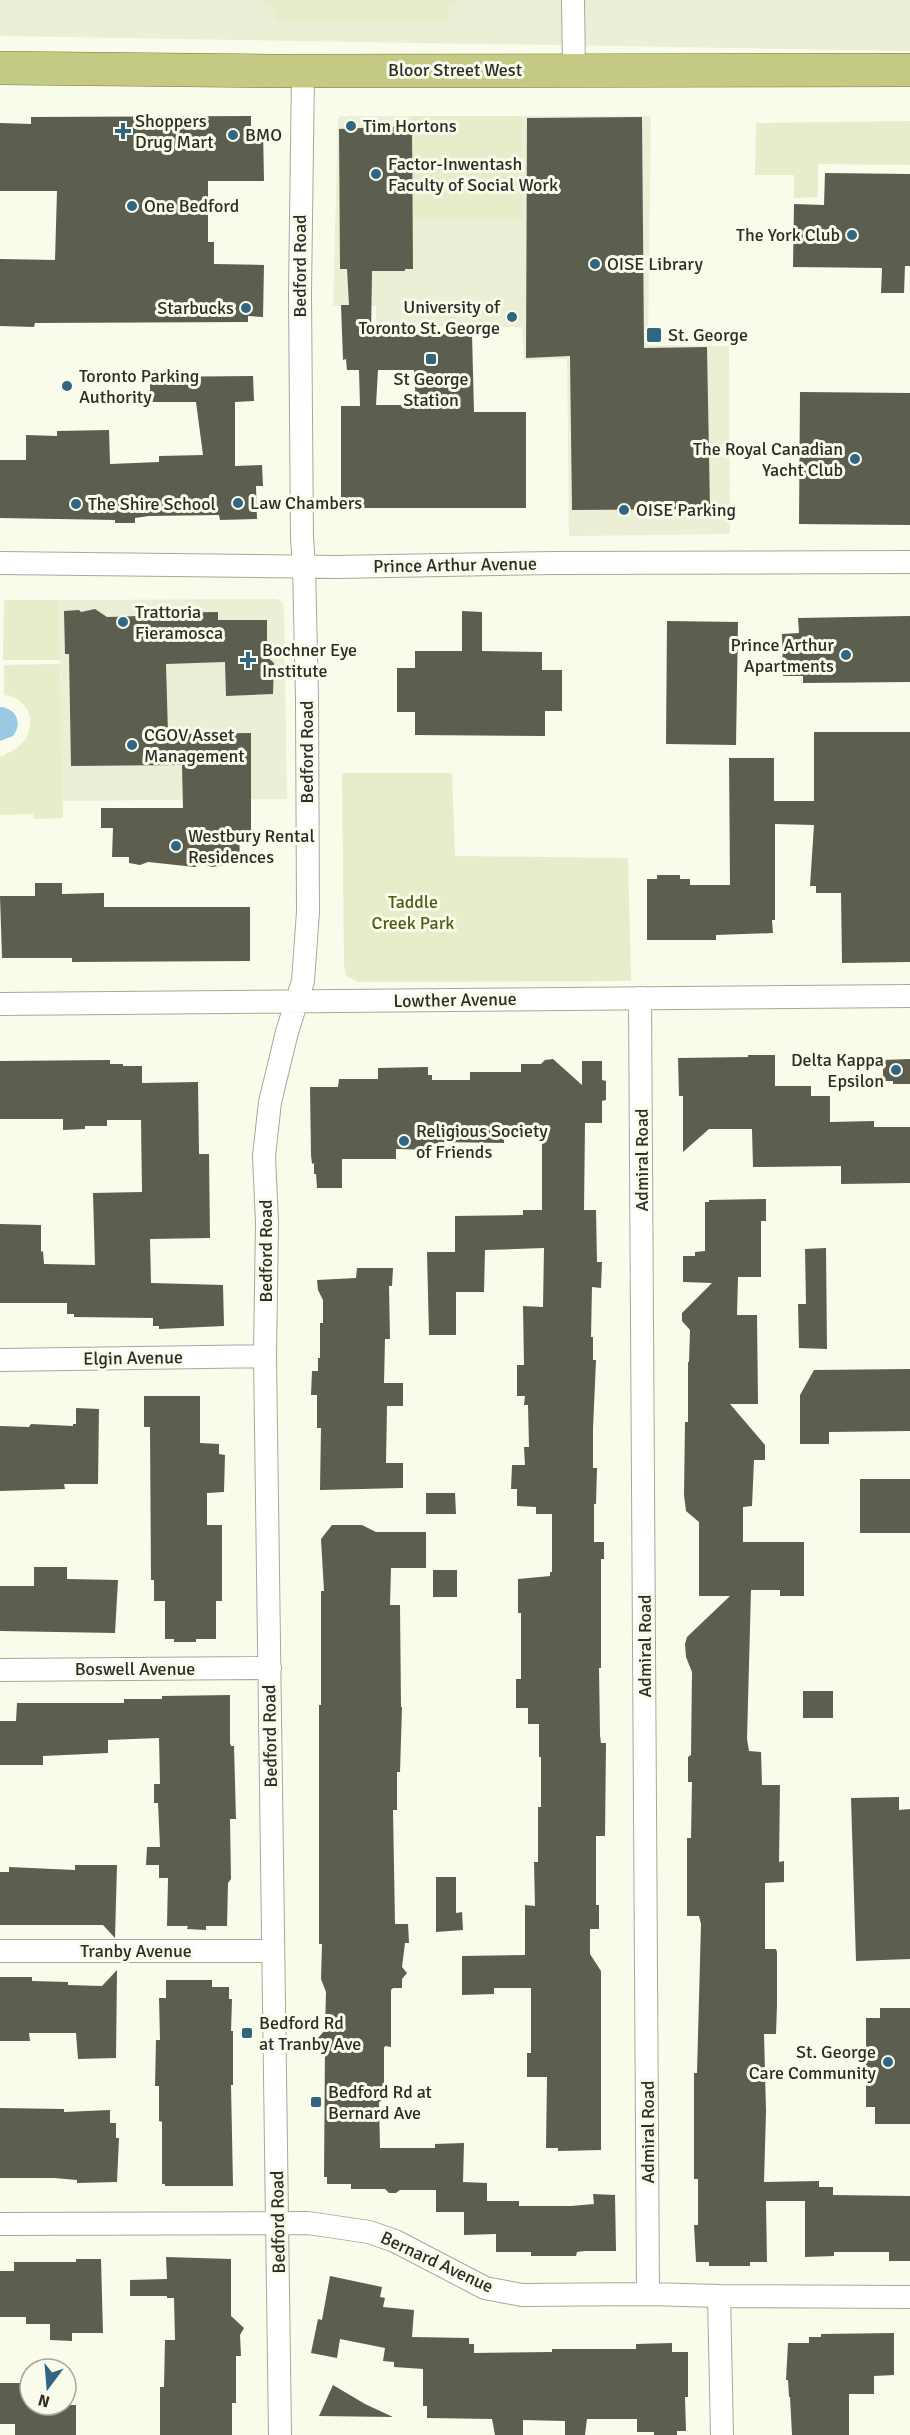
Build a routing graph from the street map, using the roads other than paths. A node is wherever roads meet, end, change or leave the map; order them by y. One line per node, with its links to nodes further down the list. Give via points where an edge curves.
1 (573, 0): 3 (street)
2 (0, 68): 5 (main road, Bloor Street West)
3 (574, 69): 4 (main road, Bloor Street West); 5 (main road, Bloor Street West)
4 (910, 70)
5 (303, 71): 8 (street, Bedford Road, via 300,305)
6 (910, 562): 8 (street, Prince Arthur Avenue)
7 (0, 563): 8 (street, Prince Arthur Avenue)
8 (304, 566): 11 (street, Bedford Road, via 308,912 303,981)
9 (910, 996): 10 (street, Lowther Avenue)
10 (640, 998): 11 (street, Lowther Avenue); 21 (street, Admiral Road)
11 (297, 1002): 12 (street, Lowther Avenue); 13 (street, Bedford Road, via 270,1102 264,1156)
12 (0, 1004)
13 (265, 1356): 14 (street, Elgin Avenue); 15 (street, Bedford Road)
14 (0, 1360)
15 (270, 1668): 16 (street, Boswell Avenue); 17 (street, Bedford Road)
16 (0, 1670)
17 (273, 1951): 18 (street, Tranby Avenue); 20 (street, Bedford Road)
18 (0, 1952)
19 (0, 2224): 20 (street, Bernard Avenue)
20 (278, 2224): 21 (street, Bernard Avenue, via 308,2223 369,2232 395,2241 486,2288 504,2292); 24 (street, Bedford Road)
21 (648, 2294): 22 (street, Bernard Avenue)
22 (719, 2296): 23 (street, Bernard Avenue); 25 (street)
23 (910, 2297)
24 (280, 2435)
25 (722, 2435)

